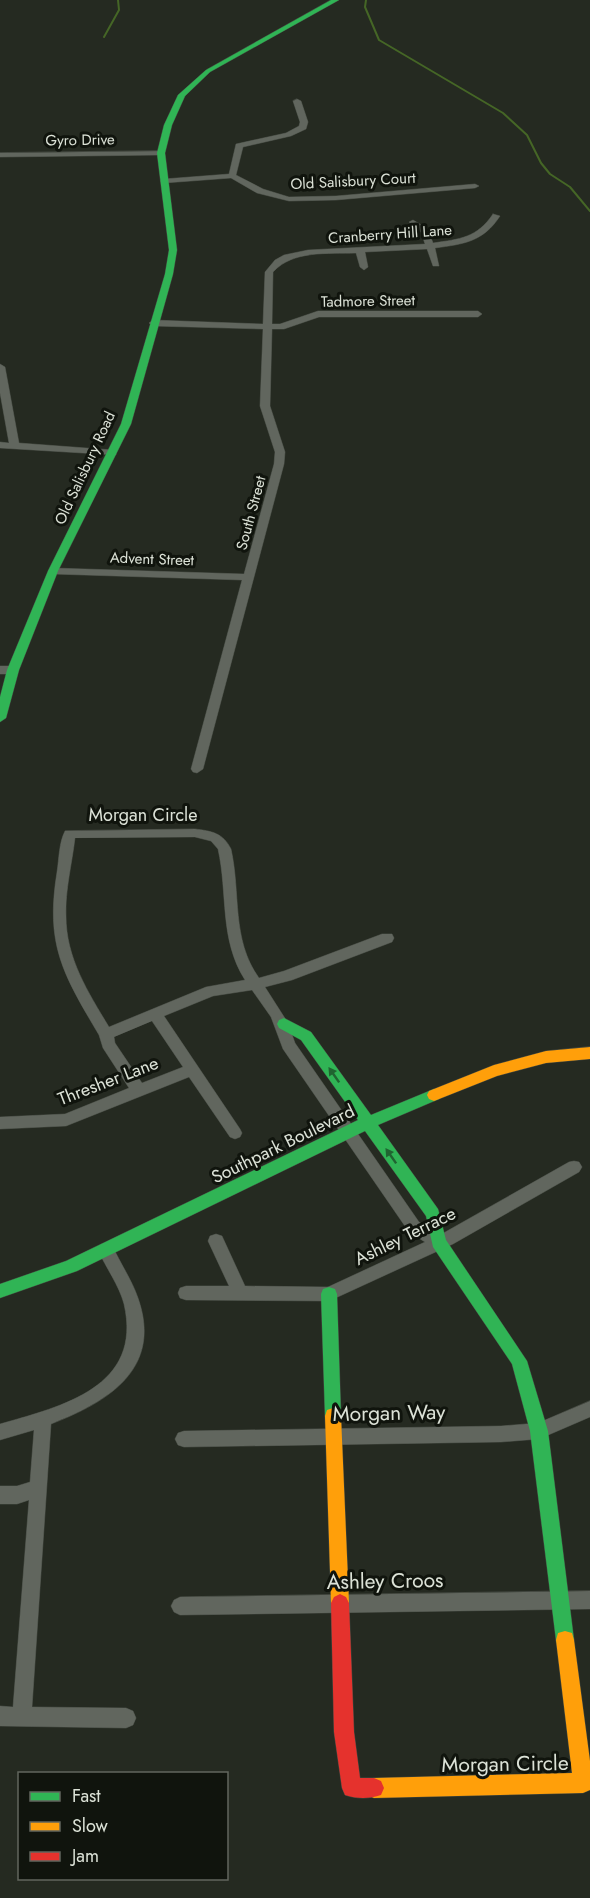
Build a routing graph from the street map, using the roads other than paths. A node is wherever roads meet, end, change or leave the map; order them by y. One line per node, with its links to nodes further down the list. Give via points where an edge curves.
1 (336, 0): 3 (main road, via 231,57 193,83 174,109)
2 (297, 101): 5 (street, via 303,127 291,134 239,146)
3 (161, 153): 4 (street, Gyro Drive); 6 (main road, Old Salisbury Road)
4 (0, 155)
5 (232, 176): 6 (street); 7 (street, Old Salisbury Court, via 260,191 289,199)
6 (164, 181): 16 (main road, Old Salisbury Road, via 173,250)
7 (476, 186)
8 (496, 216): 10 (street, Cranberry Hill Lane, via 476,237)
9 (413, 222): 10 (street, via 425,231)
10 (432, 246): 11 (street, Cranberry Hill Lane); 13 (street)
11 (360, 250): 12 (street, Cranberry Hill Lane, via 308,253); 14 (street)
12 (278, 262): 17 (street, South Street, via 269,272)
13 (436, 264)
14 (364, 267)
15 (478, 314): 17 (street, Tadmore Street, via 318,314 290,325)
16 (153, 323): 17 (street, Tadmore Street); 21 (main road, Old Salisbury Road, via 126,424)
17 (267, 328): 23 (street, South Street, via 265,406 280,452)
18 (0, 367): 20 (street)
19 (0, 445): 20 (street)
20 (14, 445): 21 (street)
21 (113, 453): 22 (main road, Old Salisbury Road)
22 (53, 570): 23 (street, Advent Street); 24 (main road, Old Salisbury Road)
23 (249, 577): 26 (street, South Street)
24 (7, 670): 25 (main road, Old Salisbury Road)
25 (0, 718)
26 (197, 769)
27 (387, 938): 28 (street)
28 (257, 984): 29 (street, via 211,991); 30 (street, Morgan Circle); 31 (street, Morgan Circle, via 242,962 233,937 226,858 218,840 195,832 69,834 60,908 61,938 74,978)
29 (155, 1014): 31 (street); 33 (street)
30 (284, 1024): 36 (main road, Morgan Circle, one-way to 30, via 306,1036); 37 (street, Morgan Circle, via 288,1045)
31 (106, 1034): 34 (street, via 108,1044)
32 (590, 1053): 36 (main road, Southpark Boulevard, via 546,1057 494,1071)
33 (193, 1069): 34 (street, Thresher Lane); 38 (street)
34 (139, 1091): 35 (street, Thresher Lane, via 66,1120)
35 (0, 1123)
36 (368, 1123): 37 (main road, Southpark Boulevard); 40 (main road, Morgan Circle, one-way to 36)
37 (349, 1131): 41 (street, Morgan Circle); 44 (main road, Southpark Boulevard)
38 (235, 1133)
39 (574, 1167): 43 (street, Ashley Terrace)
40 (411, 1184): 41 (street); 43 (main road, Morgan Circle, via 433,1214)
41 (392, 1193): 43 (street, Morgan Circle, via 414,1227)
42 (216, 1241): 47 (street)
43 (439, 1242): 48 (street, Ashley Terrace); 51 (main road, Morgan Circle, via 519,1361)
44 (106, 1250): 45 (main road, Southpark Boulevard); 50 (street, via 132,1302 137,1325 128,1363 117,1381 102,1394)
45 (0, 1291)
46 (186, 1293): 47 (street, Ashley Terrace)
47 (240, 1293): 48 (street, Ashley Terrace)
48 (330, 1294): 53 (main road, Morgan Circle)
49 (590, 1409): 51 (street, Morgan Way)
50 (43, 1419): 52 (street); 55 (street)
51 (539, 1431): 53 (street, Morgan Way); 58 (main road, Morgan Circle)
52 (0, 1432)
53 (334, 1437): 54 (street, Morgan Way); 59 (main road, Morgan Circle)
54 (184, 1439)
55 (38, 1488): 56 (street, via 17,1495); 62 (street)
56 (0, 1494)
57 (590, 1600): 58 (street, Ashley Croos)
58 (560, 1601): 59 (street, Ashley Croos); 59 (main road, Morgan Circle, via 583,1783 352,1788 345,1732)
59 (341, 1605): 60 (street, Ashley Croos)
60 (180, 1606)
61 (0, 1716): 62 (street)
62 (22, 1716): 63 (street)
63 (126, 1718)

